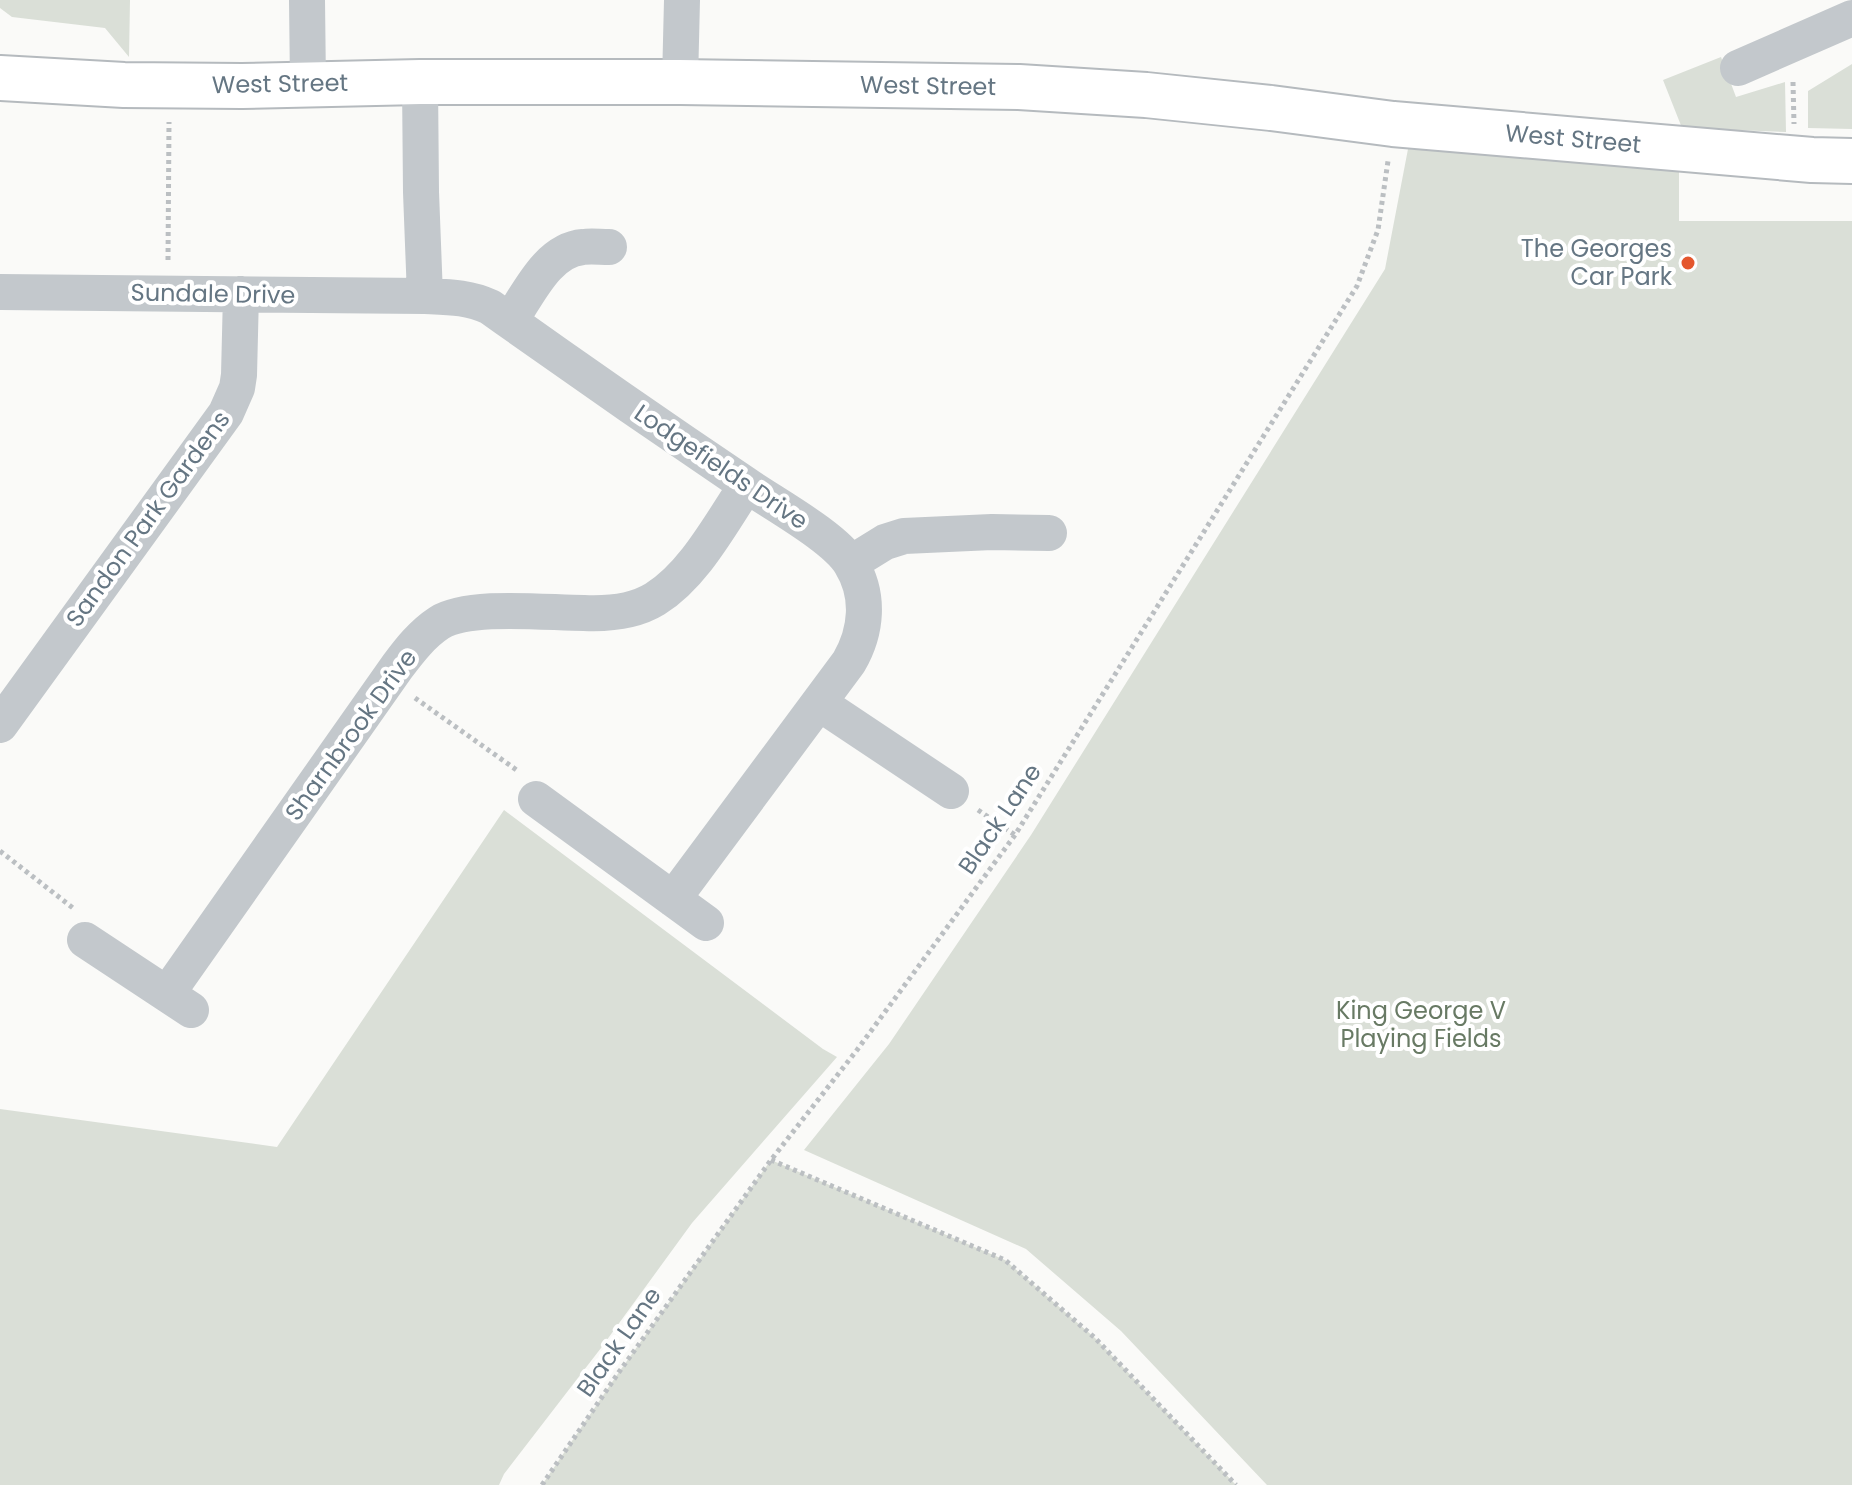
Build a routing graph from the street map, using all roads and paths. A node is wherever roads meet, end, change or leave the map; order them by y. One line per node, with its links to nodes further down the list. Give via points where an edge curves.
1 (307, 0): 9 (street)
2 (682, 0): 8 (street)
3 (1852, 18): 4 (street)
4 (1792, 45): 5 (street); 12 (path)
5 (1738, 68)
6 (0, 78): 10 (main road, West Street)
7 (420, 82): 8 (main road, West Street); 9 (main road, West Street); 18 (street)
8 (680, 82): 11 (main road, West Street, via 1019,87 1162,97)
9 (308, 84): 10 (main road, West Street)
10 (169, 85): 16 (path)
11 (1393, 124): 12 (main road, West Street); 28 (path, Black Lane, via 1378,230 1357,286)
12 (1795, 159): 13 (main road, West Street)
13 (1852, 161)
14 (609, 247): 19 (street, via 581,247 558,256)
15 (0, 292): 16 (street, Sundale Drive)
16 (168, 293): 17 (street, Sundale Drive)
17 (241, 294): 18 (street, Sundale Drive); 25 (street, Sandon Park Gardens, via 239,375 226,413)
18 (425, 296): 19 (street, Lodgefields Drive, via 475,300)
19 (510, 321): 20 (street, Lodgefields Drive)
20 (746, 486): 22 (street, Lodgefields Drive, via 826,538); 23 (street, Sharnbrook Drive, via 697,558 652,602 608,614 478,611 451,617 417,642)
21 (1049, 533): 22 (street, via 904,536)
22 (851, 563): 24 (street, Lodgefields Drive, via 863,600 862,637)
23 (388, 679): 27 (path, via 527,777); 32 (street, Sharnbrook Drive, via 179,1002)
24 (819, 703): 26 (street); 30 (street, Lodgefields Drive)
25 (0, 725)
26 (951, 791): 28 (path)
27 (536, 799): 30 (street)
28 (1015, 835): 33 (path, Black Lane)
29 (0, 851): 32 (path, via 83,916)
30 (673, 899): 31 (street)
31 (706, 923)
32 (85, 940)
33 (771, 1160): 34 (path, Black Lane); 35 (path, via 1005,1260 1095,1338)
34 (542, 1485)
35 (1236, 1485)

